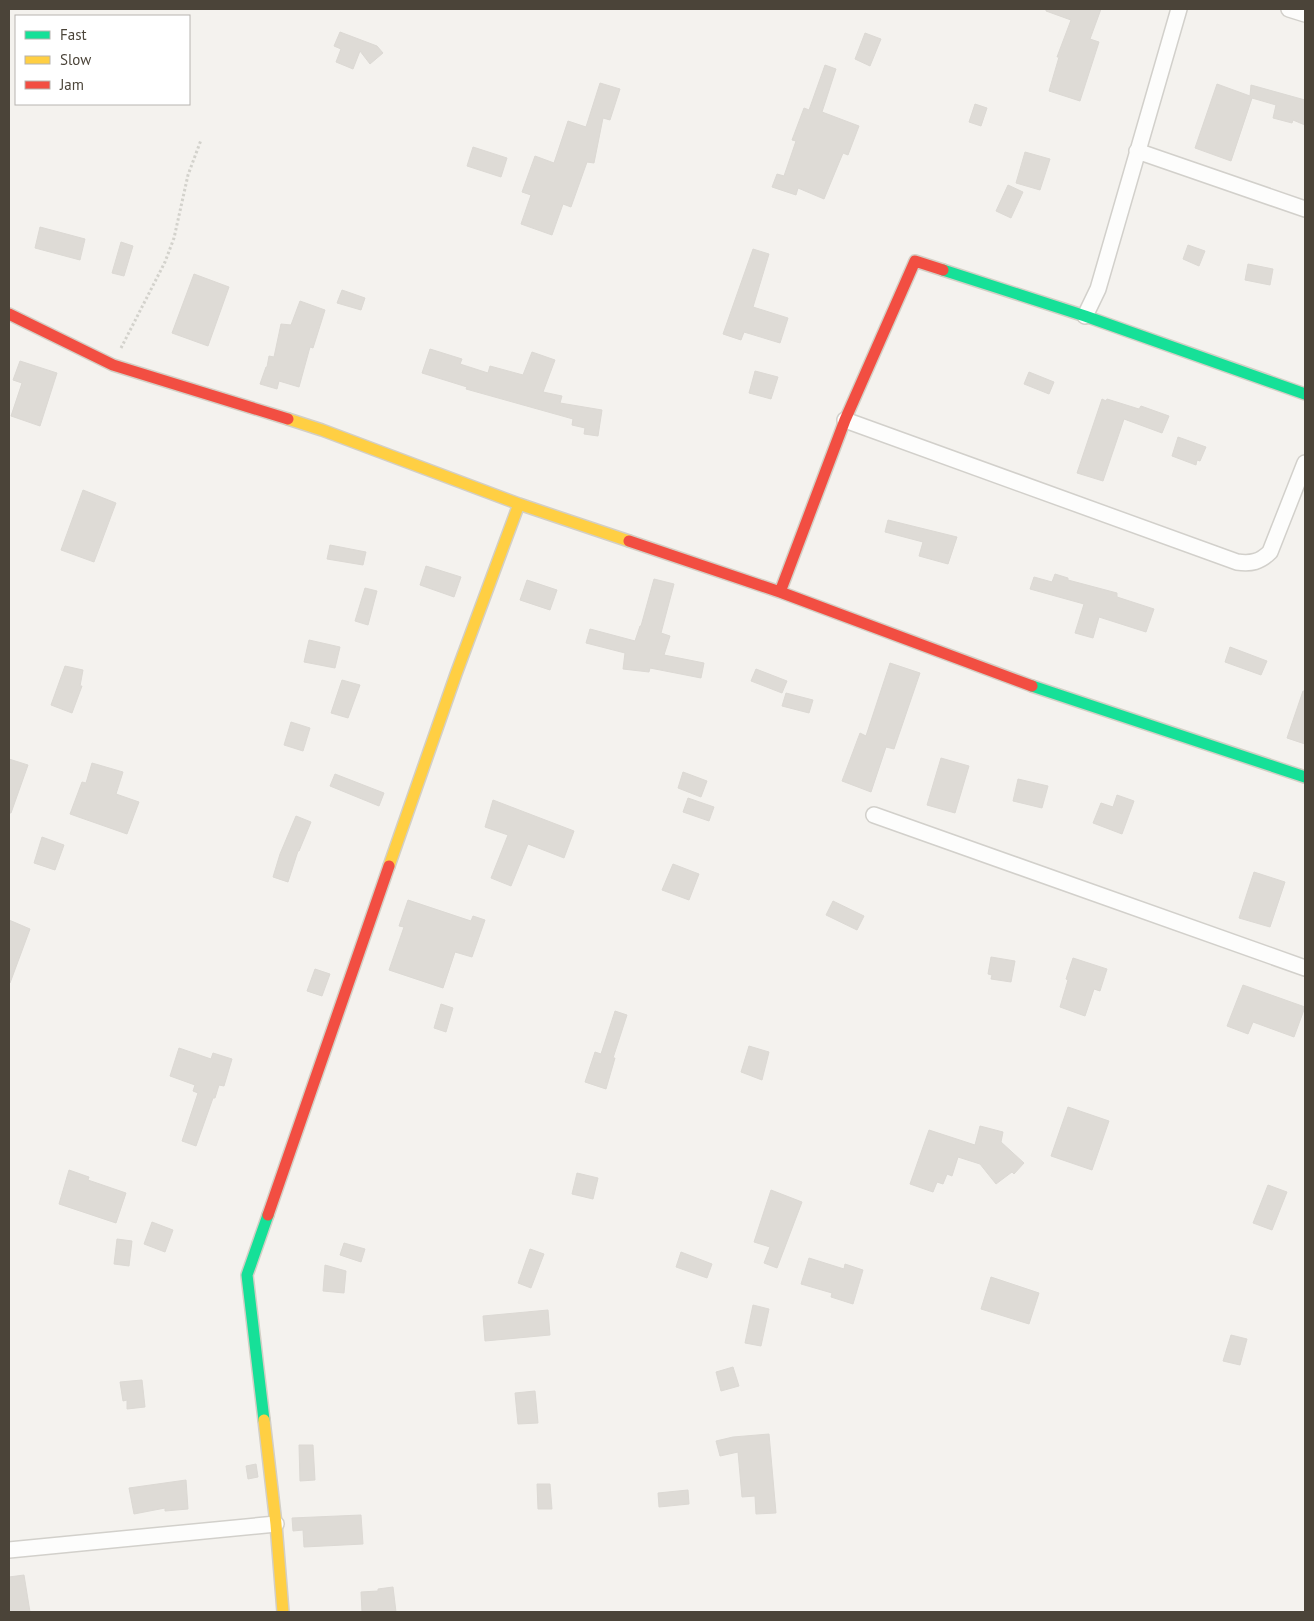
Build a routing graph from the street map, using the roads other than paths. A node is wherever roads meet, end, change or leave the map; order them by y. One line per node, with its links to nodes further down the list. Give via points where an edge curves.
1 (1180, 9): 4 (street)
2 (1290, 9): 3 (street)
3 (1305, 14)
4 (1137, 151): 5 (street); 7 (street, via 1098,289)
5 (1305, 209)
6 (9, 314): 11 (street, via 113,364 322,430)
7 (1085, 316): 8 (street); 9 (street, via 915,261)
8 (1305, 394)
9 (845, 420): 10 (street, via 1246,563 1263,558 1270,552); 12 (street)
10 (1305, 463)
11 (519, 504): 12 (street); 16 (street, via 456,674 247,1275)
12 (780, 592): 13 (street, via 1015,680)
13 (1305, 777)
14 (874, 815): 15 (street)
15 (1305, 968)
16 (276, 1524): 17 (street); 18 (street)
17 (9, 1550)
18 (283, 1612)

